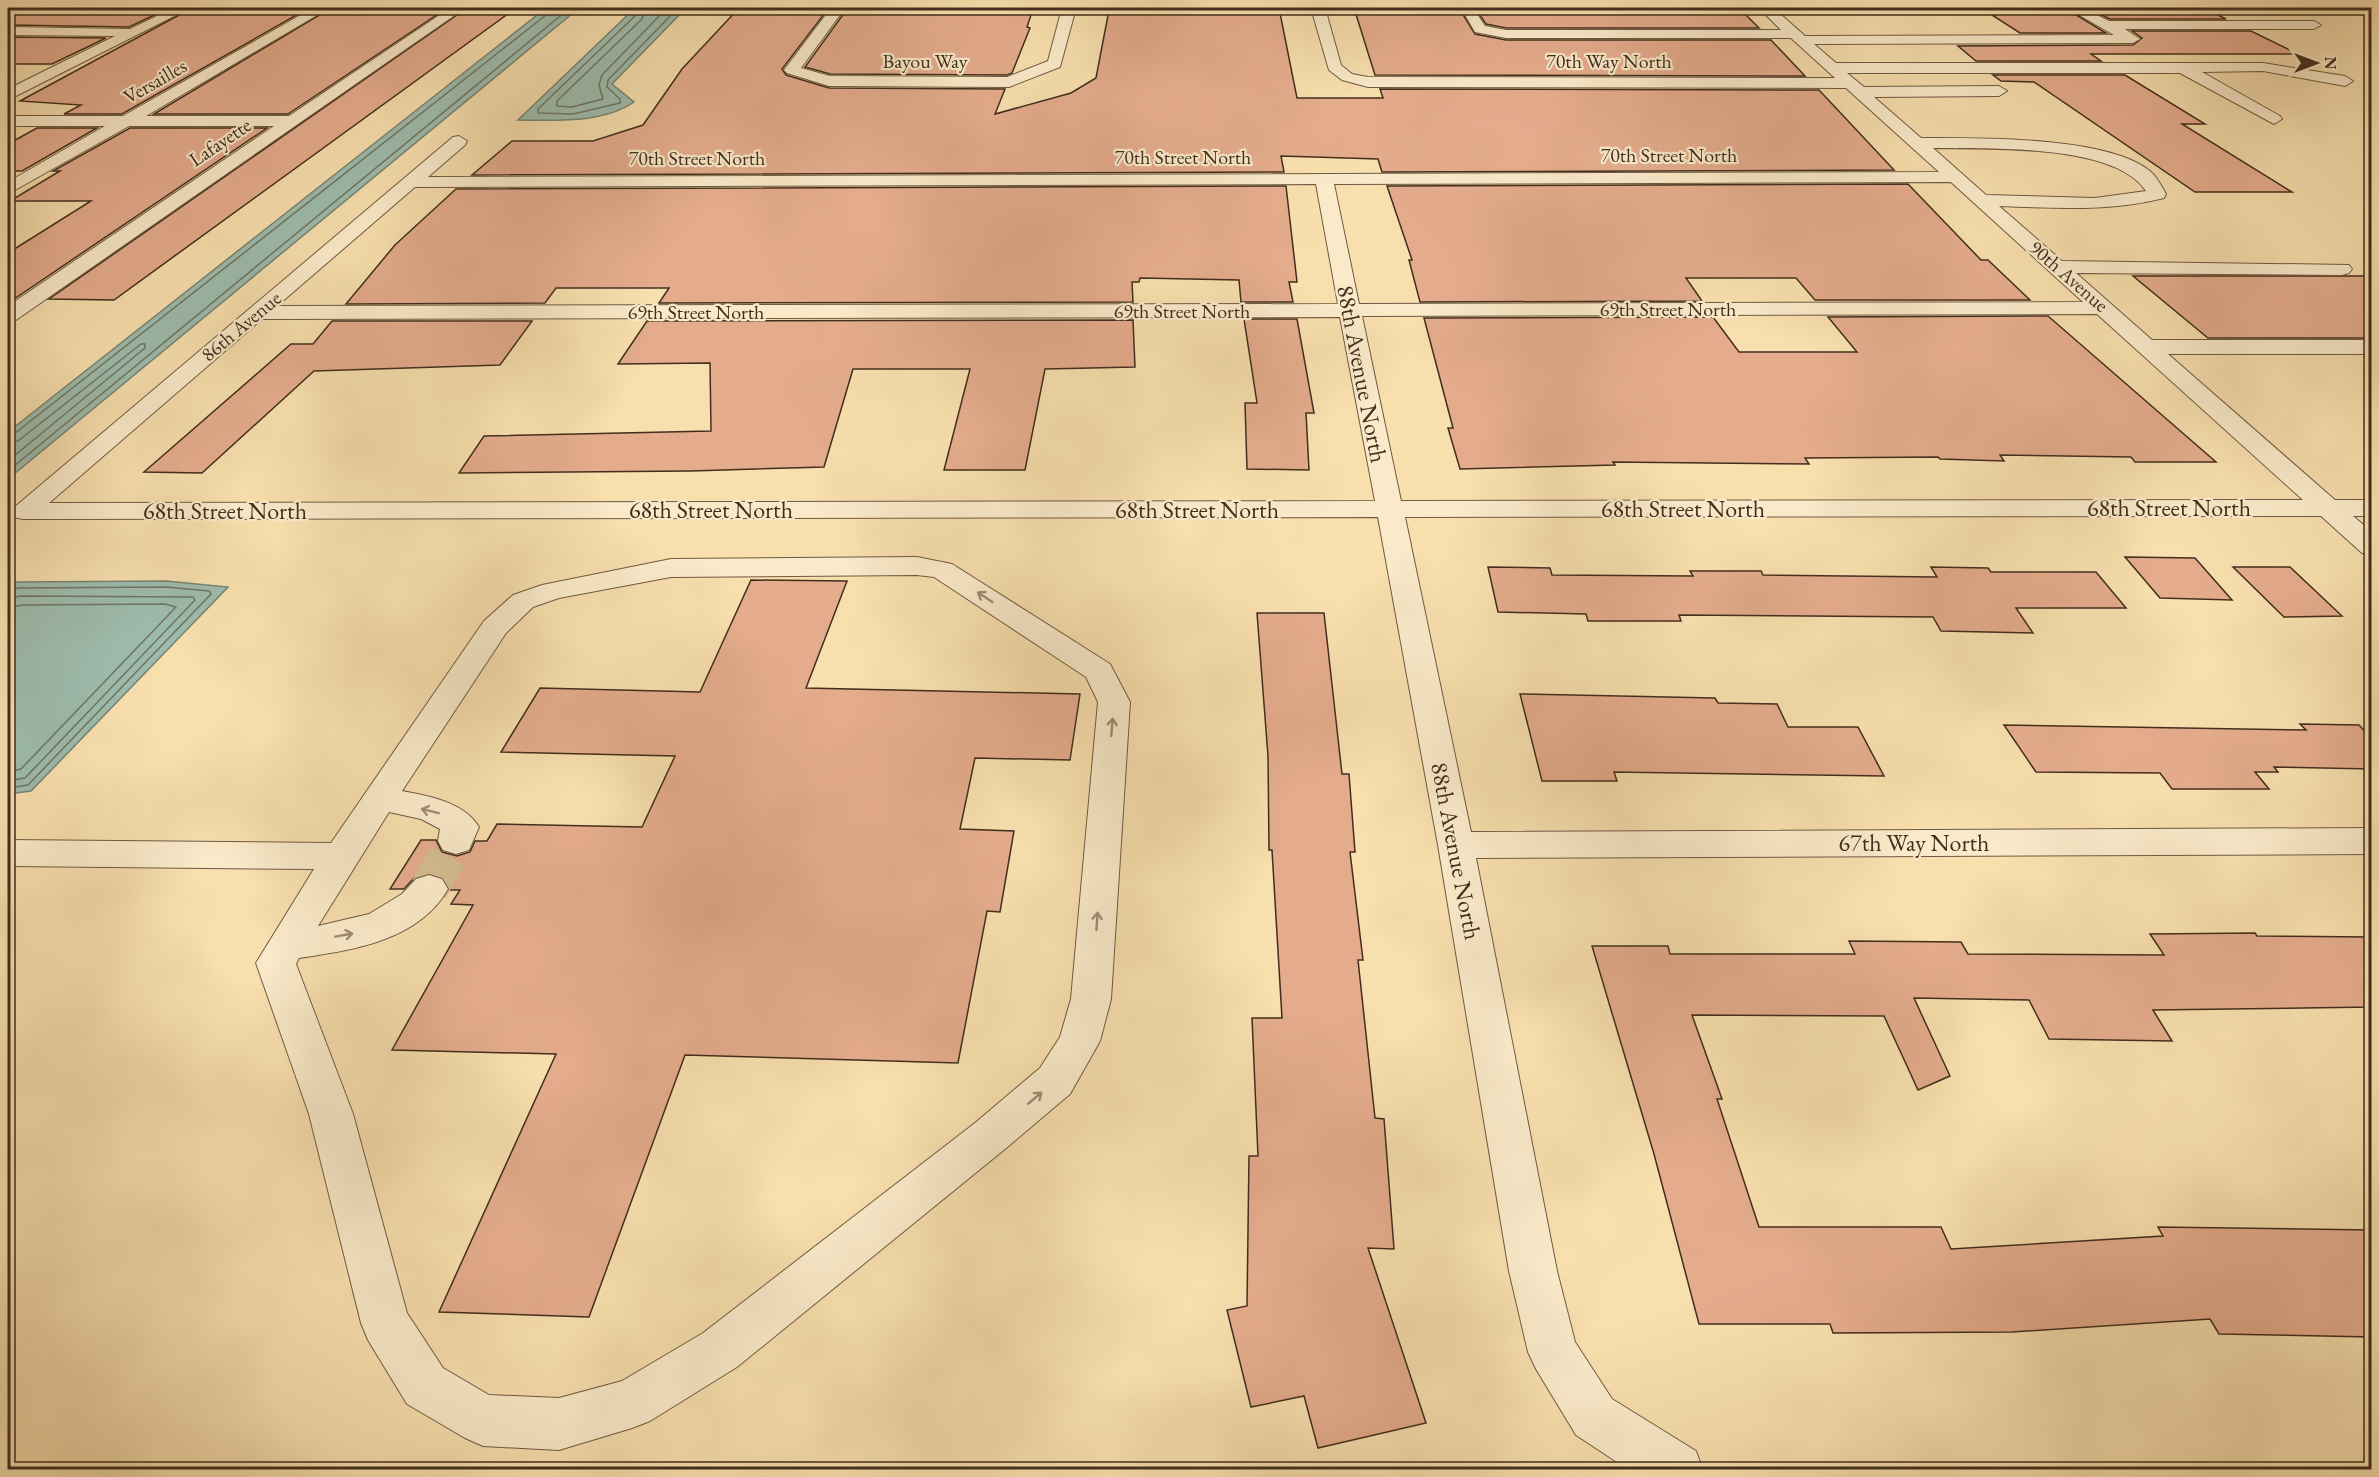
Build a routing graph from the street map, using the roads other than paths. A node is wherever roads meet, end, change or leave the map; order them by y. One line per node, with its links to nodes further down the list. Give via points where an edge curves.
1 (183, 8): 17 (street)
2 (322, 8): 29 (street, Versailles)
3 (458, 8): 30 (street, Lafayette)
4 (838, 8): 5 (street, Bayou Way, via 792,70 829,81 1009,82 1055,64)
5 (1069, 8)
6 (1318, 8): 24 (street, 70th Way North, via 1334,67 1347,77 1368,82)
7 (1467, 8): 18 (street, via 1480,28 1506,34)
8 (1765, 8): 9 (street); 18 (street, 90th Avenue)
9 (1817, 8): 10 (street)
10 (1860, 8)
11 (2074, 8): 14 (street)
12 (2361, 8): 13 (street)
13 (2372, 11)
14 (2107, 25): 15 (street); 18 (street, via 2133,39)
15 (2314, 25)
16 (8, 32): 17 (street)
17 (134, 32): 22 (street)
18 (1799, 38): 19 (street, 90th Avenue)
19 (1833, 68): 20 (street); 24 (street, 90th Avenue)
20 (2183, 68): 23 (street, via 2263,68); 27 (street)
21 (19, 72): 22 (street)
22 (53, 72): 26 (street)
23 (2345, 81)
24 (1855, 87): 25 (street, 70th Way North); 32 (street, 90th Avenue)
25 (1999, 91)
26 (8, 95)
27 (2274, 119)
28 (8, 121): 29 (street)
29 (126, 121): 30 (street); 36 (street, Versailles)
30 (290, 121): 43 (street, Lafayette)
31 (459, 141): 35 (street, 86th Avenue)
32 (1918, 143): 33 (street, 90th Avenue); 37 (street, via 2033,146 2102,156 2128,165 2155,186 2157,194 2140,200)
33 (1956, 177): 34 (street, 70th Street North); 37 (street, 90th Avenue)
34 (1324, 179): 35 (street, 70th Street North); 41 (street, 88th Avenue North)
35 (412, 182): 42 (street, 86th Avenue)
36 (8, 189)
37 (1982, 200): 38 (street, 90th Avenue)
38 (2059, 267): 39 (street); 40 (street, 90th Avenue)
39 (2342, 269)
40 (2106, 308): 41 (street, 69th Street North); 44 (street, 90th Avenue)
41 (1349, 310): 42 (street, 69th Street North); 48 (street, 88th Avenue North)
42 (257, 313): 49 (street, 86th Avenue)
43 (8, 315)
44 (2149, 347): 45 (street); 46 (street, 90th Avenue)
45 (2372, 347)
46 (2327, 508): 47 (street, 68th Street North); 48 (street, 68th Street North); 50 (street, 90th Avenue)
47 (2372, 508)
48 (1389, 510): 49 (street, 68th Street North); 54 (street, 88th Avenue North)
49 (24, 511)
50 (2372, 547)
51 (380, 798): 52 (street, one-way to 51, via 461,827 454,820); 56 (street); 58 (street, one-way to 51, via 276,963 331,1114 386,1323 425,1386 483,1420 559,1424 632,1402 720,1350 1055,1081 1080,1041 1091,999 1114,702 1099,671 942,570 917,566 671,568 552,591 523,602 495,627)
52 (456, 841)
53 (2372, 841): 54 (street, 67th Way North)
54 (1456, 844): 59 (street, 88th Avenue North, via 1533,1271 1553,1352 1594,1417)
55 (8, 853): 56 (street)
56 (341, 856): 58 (street)
57 (429, 889): 58 (street, one-way to 57, via 364,932 393,920 418,903)
58 (286, 945)
59 (1677, 1470)

